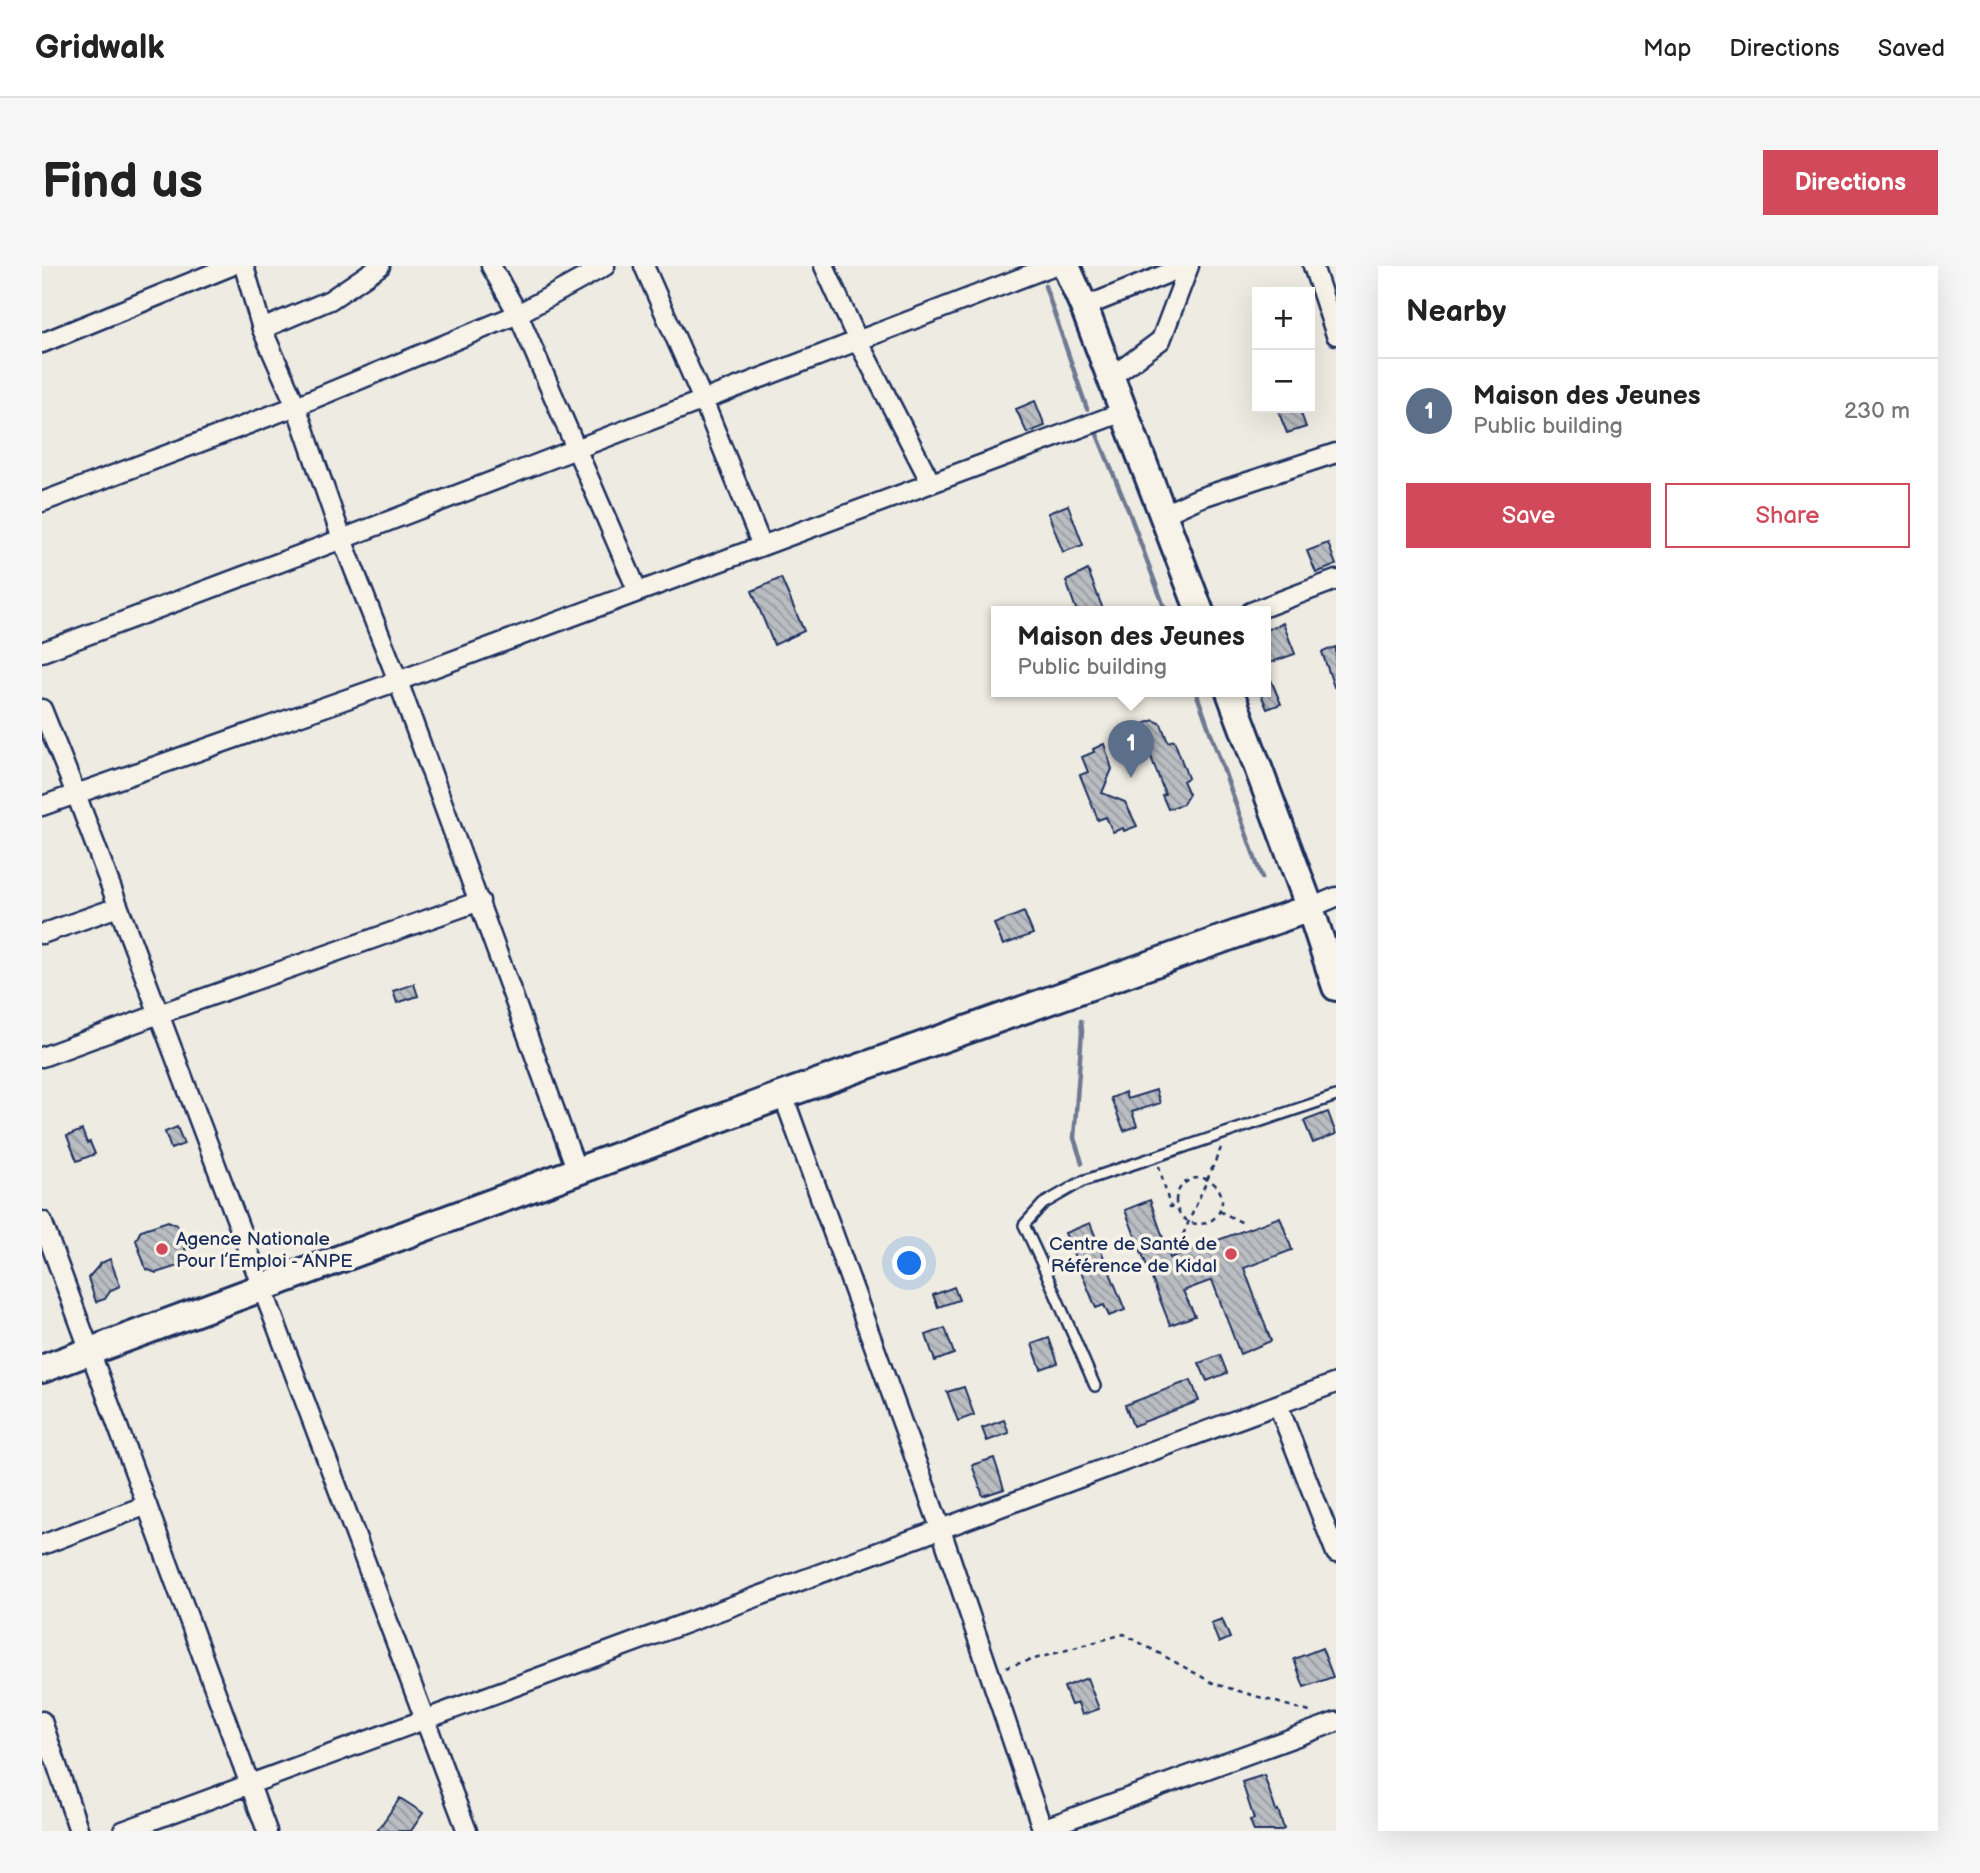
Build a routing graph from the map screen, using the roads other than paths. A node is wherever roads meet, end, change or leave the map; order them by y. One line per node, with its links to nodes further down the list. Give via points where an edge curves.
1 (231, 266): 17 (street)
2 (244, 266): 14 (street)
3 (380, 266): 14 (street, via 330,300)
4 (491, 266): 13 (street)
5 (605, 266): 13 (street)
6 (644, 266): 19 (street)
7 (824, 266): 16 (street)
8 (1052, 266): 16 (street)
9 (1066, 266): 12 (street)
10 (1187, 266): 12 (street); 18 (street, via 1161,340)
11 (1313, 266): 15 (street)
12 (1084, 307): 18 (street)
13 (518, 314): 20 (street); 22 (street)
14 (262, 330): 20 (street)
15 (1336, 335)
16 (859, 341): 19 (street); 24 (street)
17 (42, 343)
18 (1110, 378): 21 (street)
19 (703, 400): 22 (street); 28 (street)
20 (296, 406): 25 (street); 27 (street)
21 (1123, 412): 24 (street); 26 (street)
22 (577, 449): 27 (street); 30 (street)
23 (1336, 453): 26 (street, via 1199,498)
24 (931, 483): 28 (street)
25 (42, 502)
26 (1162, 515): 31 (street)
27 (342, 539): 33 (street); 34 (street)
28 (762, 546): 30 (street)
29 (1336, 580): 32 (street)
30 (638, 592): 34 (street)
31 (1198, 606)
32 (1267, 606)
33 (42, 652)
34 (398, 681): 37 (street); 40 (street)
35 (1232, 697): 42 (street)
36 (42, 709): 37 (street)
37 (76, 794): 38 (street); 41 (street)
38 (42, 806)
39 (1336, 897): 42 (street)
40 (480, 901): 45 (street); 49 (street)
41 (118, 907): 43 (street); 45 (street)
42 (1310, 908): 44 (street); 47 (street)
43 (42, 934)
44 (1336, 986)
45 (159, 1014): 46 (street); 51 (street)
46 (42, 1058)
47 (783, 1095): 49 (street); 58 (street)
48 (1336, 1096): 55 (lane, via 1083,1181 1043,1204 1024,1225)
49 (577, 1171): 51 (street)
50 (42, 1221): 52 (street)
51 (262, 1287): 52 (street); 62 (street)
52 (90, 1351): 53 (street); 57 (street)
53 (42, 1369)
54 (1336, 1383): 56 (street)
55 (1095, 1386)
56 (1279, 1405): 58 (street); 60 (street)
57 (146, 1505): 59 (street); 64 (street)
58 (941, 1530): 62 (street); 65 (street)
59 (42, 1545)
60 (1336, 1553)
61 (1330, 1719): 65 (street)
62 (425, 1720): 64 (street); 69 (street)
63 (42, 1721): 66 (street)
64 (249, 1784): 67 (street); 68 (street)
65 (1042, 1830)
66 (79, 1831)
67 (123, 1831)
68 (267, 1831)
69 (467, 1831)

